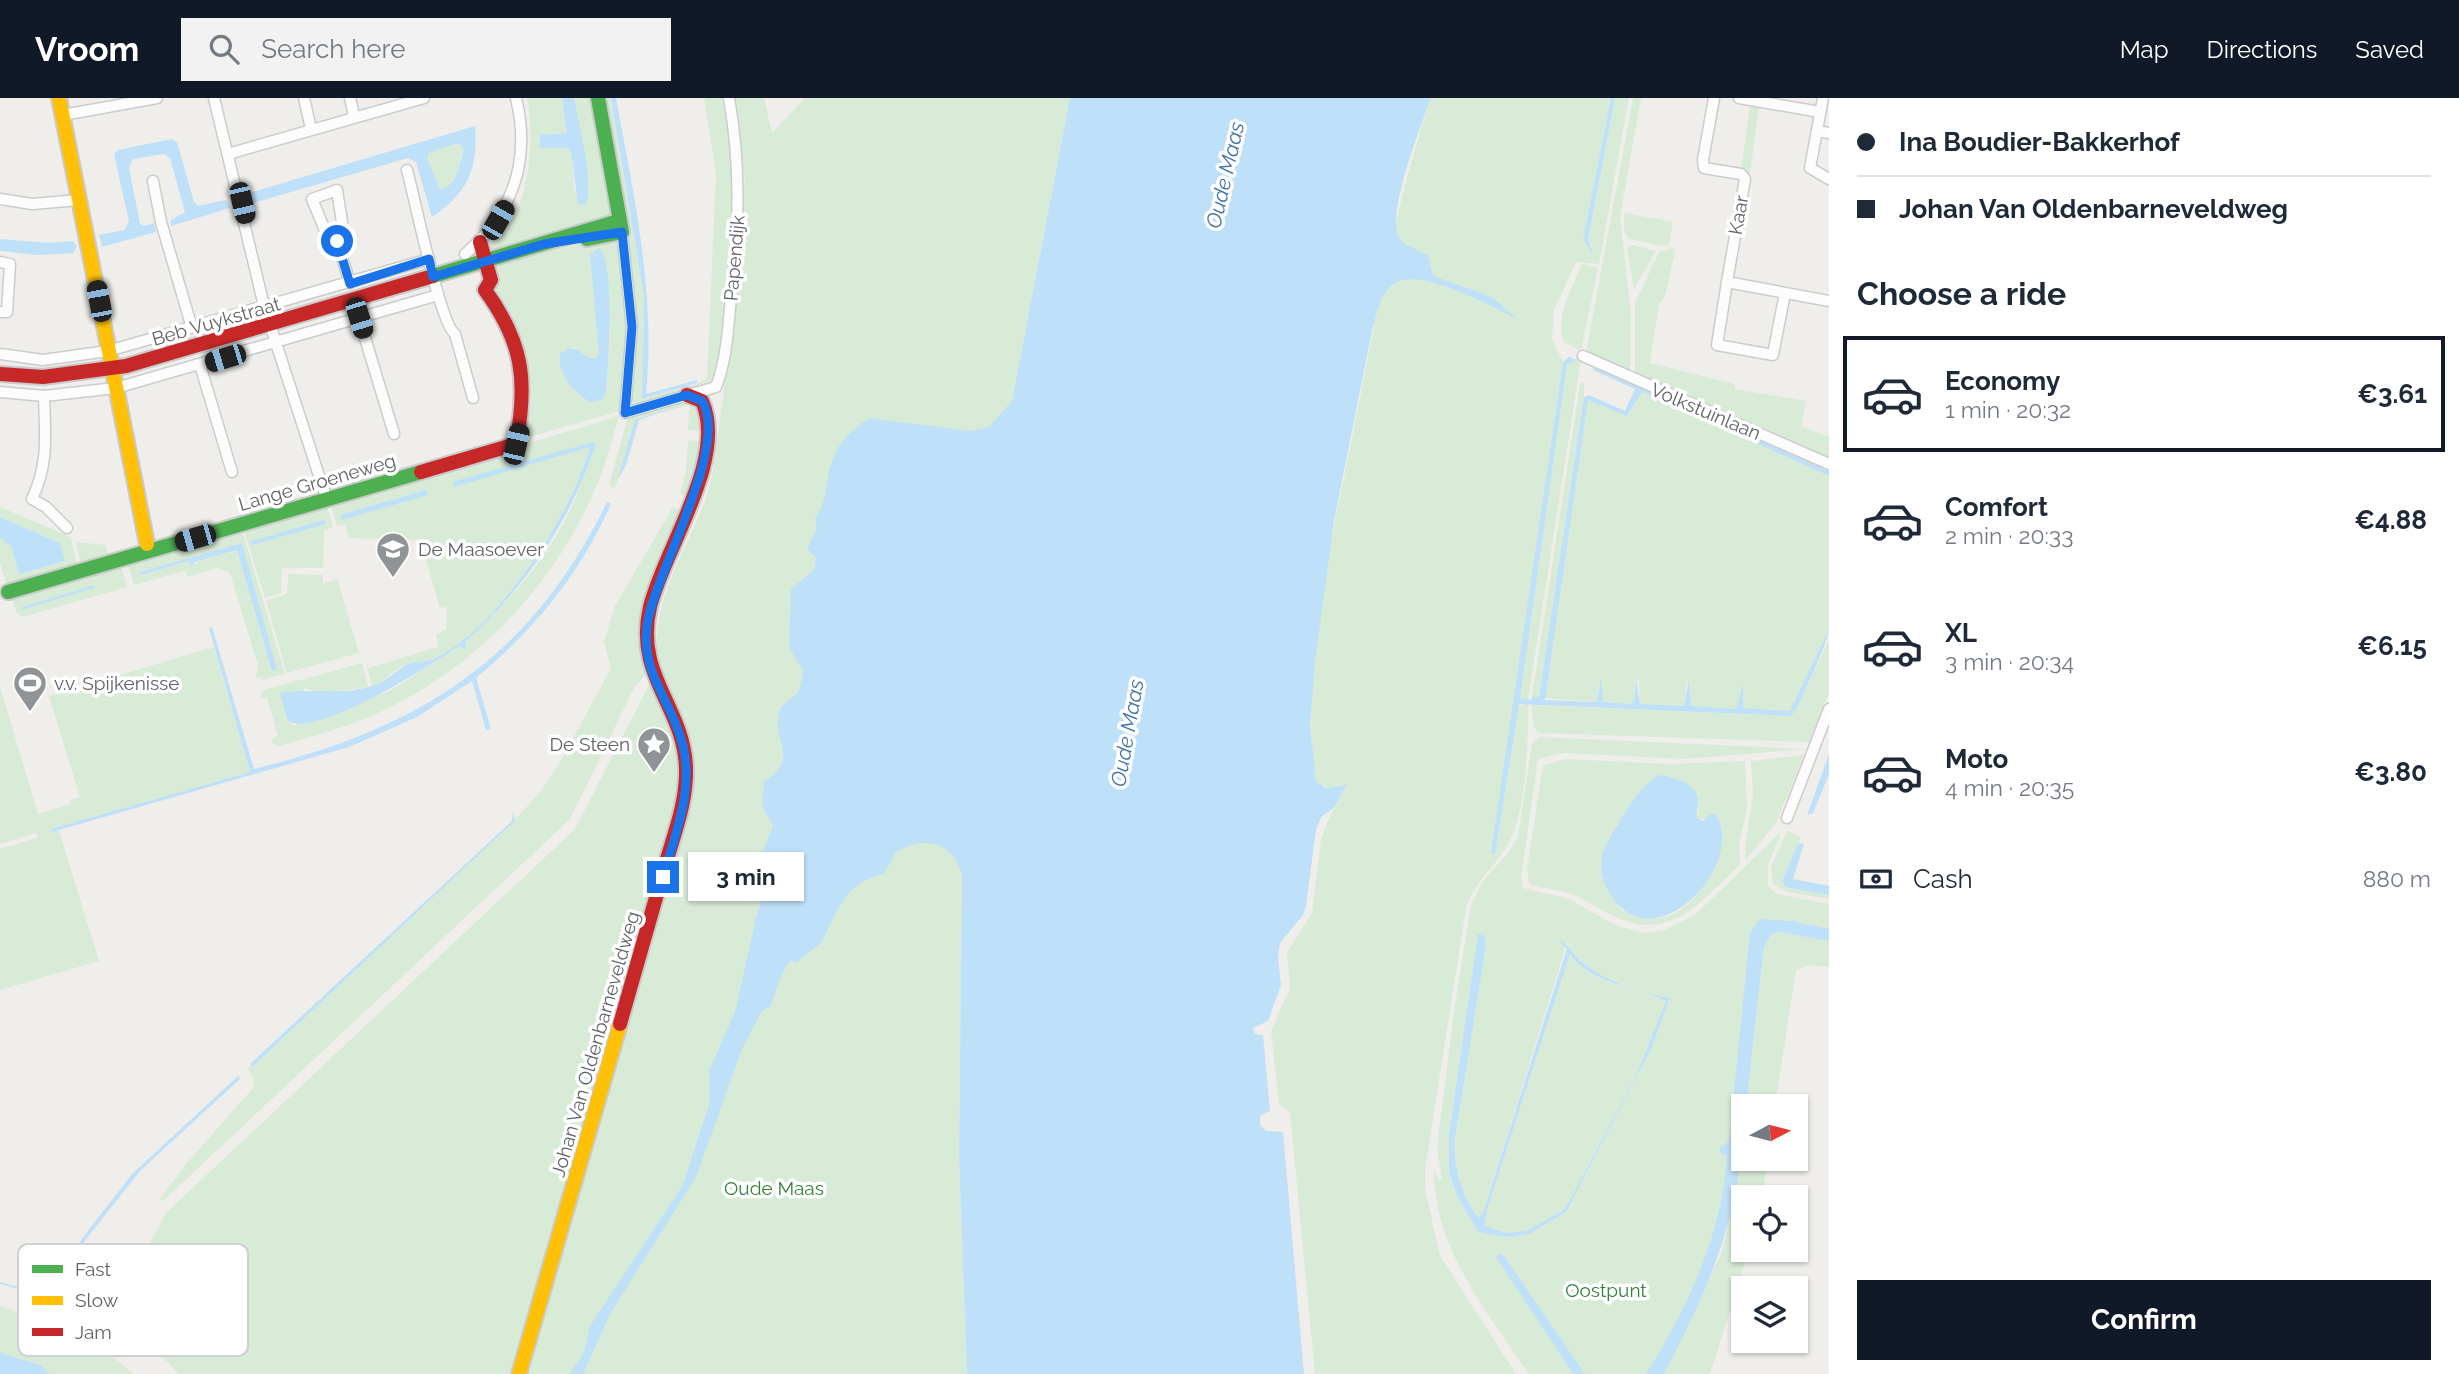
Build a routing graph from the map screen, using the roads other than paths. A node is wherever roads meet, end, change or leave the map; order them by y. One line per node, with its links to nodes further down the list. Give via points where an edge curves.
1 (59, 98): 14 (street)
2 (158, 98): 14 (street)
3 (215, 98): 19 (street)
4 (304, 98): 16 (street)
5 (350, 98): 15 (street)
6 (424, 98): 15 (street)
7 (516, 98): 27 (street, via 522,122 518,175 509,202)
8 (597, 98): 25 (street)
9 (729, 98): 52 (street, Papendijk, via 739,185 724,364 716,387)
10 (1714, 98): 33 (street, Kaar, via 1704,168 1741,174 1745,179)
11 (1739, 98): 13 (street)
12 (1823, 98): 13 (street)
13 (1820, 112): 17 (street)
14 (63, 115): 24 (street)
15 (354, 116): 16 (street)
16 (311, 129): 19 (street)
17 (1817, 131): 18 (street); 21 (street, via 1810,168)
18 (1829, 133)
19 (228, 154): 38 (street)
20 (407, 170): 29 (street)
21 (1829, 179)
22 (153, 181): 42 (street)
23 (0, 199): 24 (street, via 32,204)
24 (79, 200): 44 (street)
25 (620, 226): 31 (street); 52 (street, via 632,327 625,413)
26 (337, 241): 26 (street, via 344,235 337,190 312,199 329,240); 34 (street)
27 (480, 242): 28 (street); 31 (street)
28 (465, 254)
29 (429, 259): 32 (street); 34 (street, Beb Vuykstraat)
30 (0, 262): 39 (street, via 10,264 7,312)
31 (486, 262): 32 (street); 61 (street, Lange Groeneweg, via 491,281 485,290 508,323 525,382 516,444)
32 (433, 277): 36 (street); 41 (street)
33 (1727, 282): 35 (street); 35 (street, via 1717,345 1773,355)
34 (350, 284): 38 (street, Beb Vuykstraat)
35 (1785, 293): 37 (street)
36 (438, 295): 40 (street); 54 (street)
37 (1829, 301)
38 (264, 306): 41 (street); 42 (street, Beb Vuykstraat)
39 (0, 312)
40 (359, 318): 43 (street); 55 (street)
41 (270, 325): 43 (street); 48 (street)
42 (191, 328): 44 (street, Beb Vuykstraat)
43 (276, 343): 47 (street); 58 (street)
44 (108, 351): 45 (street, Beb Vuykstraat, via 43,359); 48 (street)
45 (0, 355)
46 (1583, 356): 56 (street, Volkstuinlaan)
47 (200, 365): 50 (street); 57 (street)
48 (112, 369): 49 (street, via 43,377); 50 (street)
49 (0, 373)
50 (116, 388): 53 (street); 60 (street)
51 (0, 392): 53 (street)
52 (687, 395): 64 (street, Johan Van Oldenbarneveldweg, via 702,401 707,409 706,441 696,491 651,603 646,644 652,675 683,745 686,792)
53 (44, 396): 59 (street, via 46,463 32,499)
54 (473, 398)
55 (394, 435)
56 (1829, 464)
57 (232, 472)
58 (324, 491)
59 (66, 528)
60 (147, 544)
61 (8, 592)
62 (1829, 709): 63 (street)
63 (1787, 818)
64 (519, 1374)

